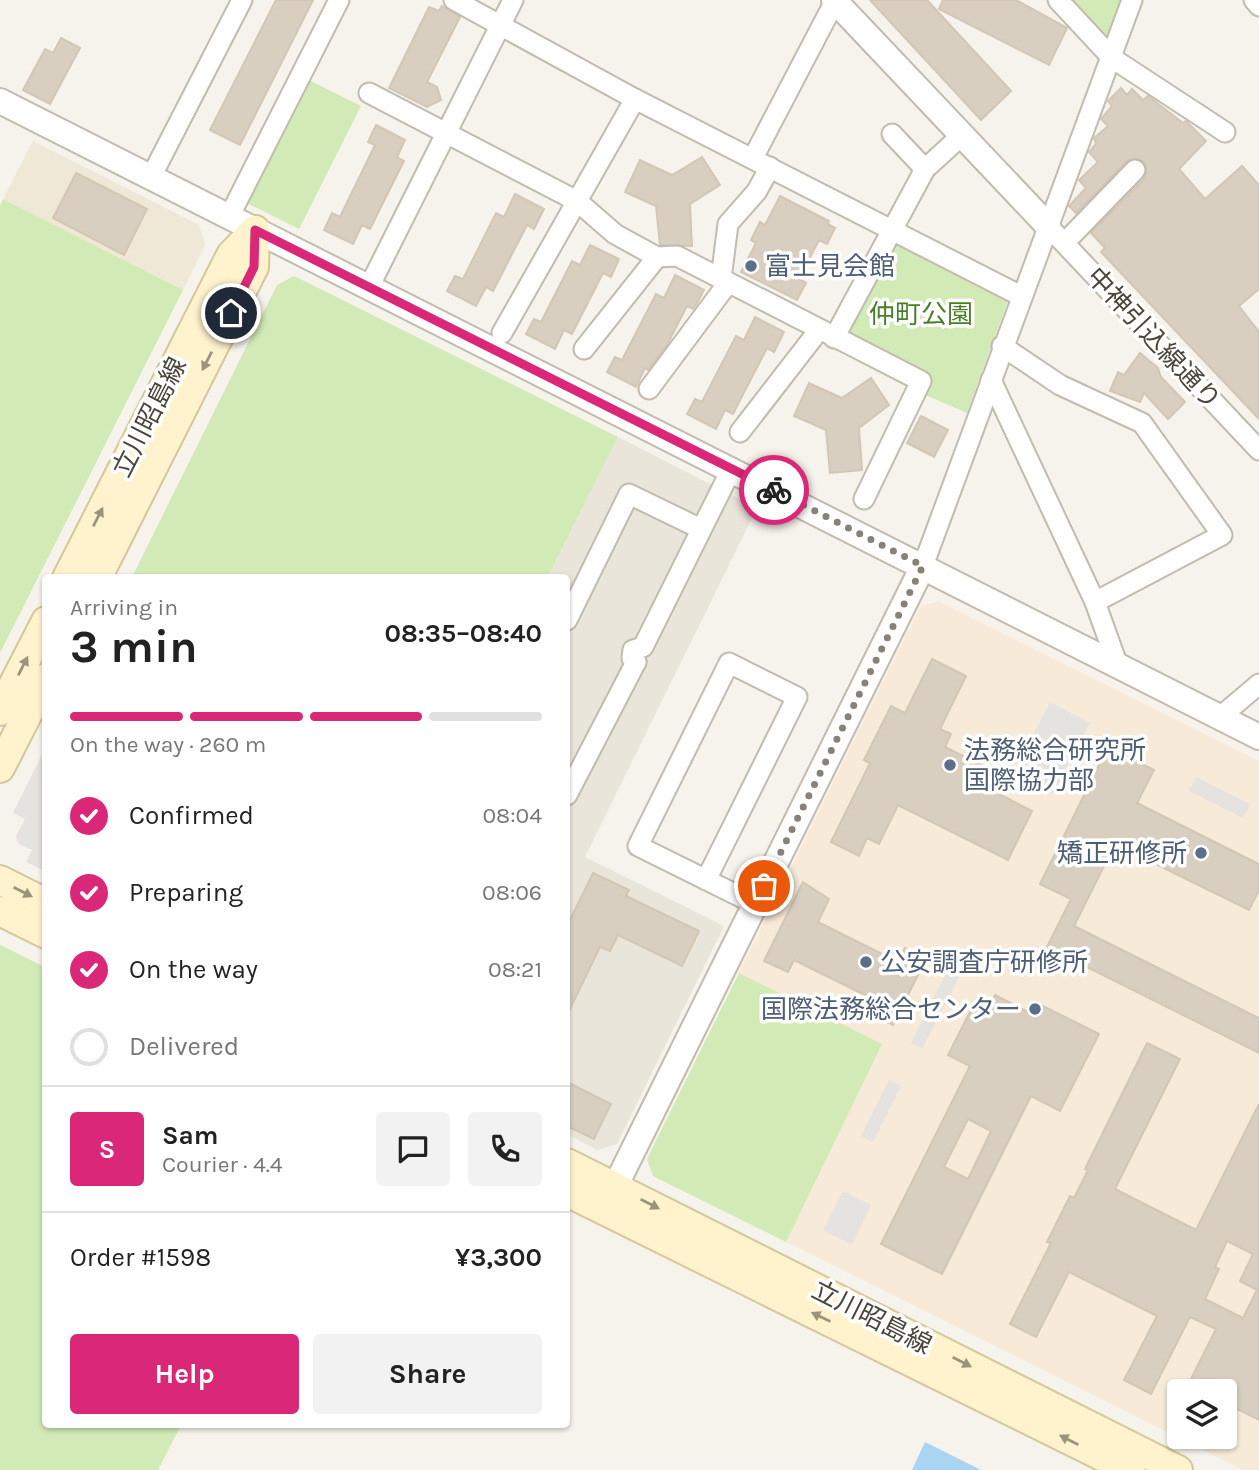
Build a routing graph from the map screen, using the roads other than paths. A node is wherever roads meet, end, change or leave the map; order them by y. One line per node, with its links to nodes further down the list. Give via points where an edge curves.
1 (242, 0): 22 (street)
2 (339, 0): 24 (street)
3 (454, 0): 10 (street)
4 (513, 0): 10 (street)
5 (1058, 0): 11 (street)
6 (1132, 0): 11 (street)
7 (1254, 0): 9 (street)
8 (834, 1): 18 (street); 19 (street)
9 (1259, 6)
10 (501, 23): 13 (street); 16 (street)
11 (1112, 58): 15 (street); 25 (street)
12 (369, 93): 16 (street)
13 (635, 99): 19 (street); 23 (street)
14 (0, 101): 22 (street)
15 (1225, 132)
16 (447, 134): 23 (street); 31 (street)
17 (892, 134): 20 (street)
18 (961, 135): 20 (street); 25 (street)
19 (761, 163): 26 (street); 30 (street, via 757,191 728,224)
20 (925, 169): 26 (street)
21 (1135, 170): 28 (street)
22 (151, 177): 24 (street)
23 (577, 201): 29 (street, via 615,234); 33 (street)
24 (229, 217): 27 (street)
25 (1051, 220): 28 (street); 32 (street); 41 (street, 中神引込線通り)
26 (891, 229): 32 (street); 34 (street)
27 (255, 230): 31 (street); 46 (main road, 立川昭島線, one-way to 27, via 231,256); 47 (main road, 立川昭島線, one-way to 47, via 254,267)
28 (1072, 235): 39 (street)
29 (657, 257): 30 (street, via 677,256); 36 (street)
30 (725, 281): 34 (street); 38 (street)
31 (369, 287): 42 (street)
32 (1021, 296): 35 (street)
33 (502, 332)
34 (826, 334): 40 (street); 43 (street, via 922,381)
35 (1002, 346): 37 (street); 48 (street, via 1060,386 1142,424 1222,535)
36 (584, 349)
37 (990, 380): 45 (street); 48 (street)
38 (649, 389)
39 (1242, 416)
40 (740, 432)
41 (1259, 450)
42 (732, 468): 44 (street); 45 (street)
43 (864, 499)
44 (701, 529): 49 (street, via 629,494); 58 (street)
45 (923, 566): 51 (street); 62 (street)
46 (70, 574)
47 (99, 574)
48 (1095, 601): 51 (street)
49 (570, 614)
50 (42, 629): 54 (main road, one-way to 50)
51 (1118, 667): 55 (street)
52 (1259, 684): 55 (street)
53 (42, 686): 57 (main road)
54 (0, 711)
55 (1220, 717): 56 (street)
56 (1259, 737)
57 (0, 768)
58 (570, 789)
59 (0, 880): 61 (main road, one-way to 61)
60 (706, 880): 60 (street, via 638,846 729,663 797,697); 62 (street)
61 (42, 901)
62 (755, 904): 67 (street)
63 (0, 911): 64 (main road)
64 (42, 932)
65 (570, 1166): 67 (main road, 立川昭島線)
66 (570, 1192): 67 (main road, 立川昭島線)
67 (609, 1199): 68 (main road, 立川昭島線, one-way to 67); 69 (main road, 立川昭島線, one-way to 69)
68 (1130, 1470)
69 (1178, 1470)

